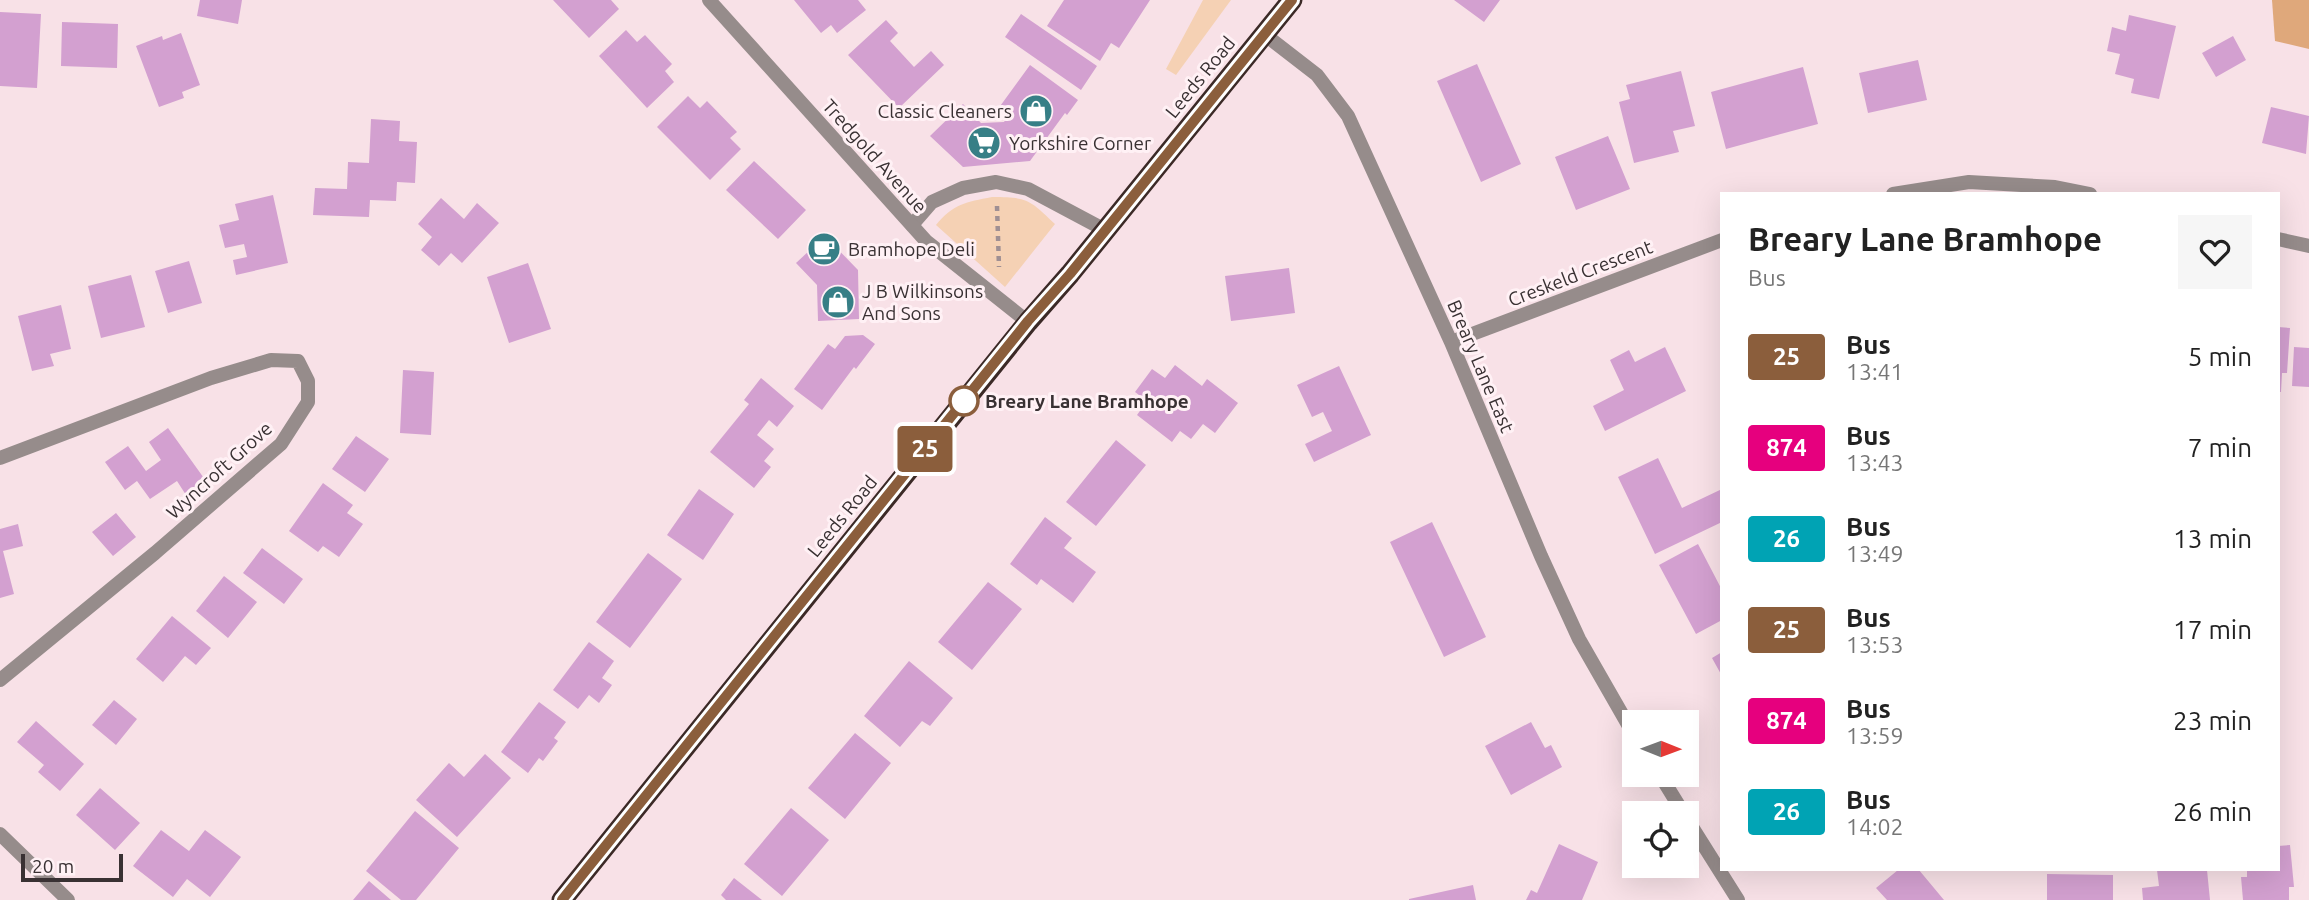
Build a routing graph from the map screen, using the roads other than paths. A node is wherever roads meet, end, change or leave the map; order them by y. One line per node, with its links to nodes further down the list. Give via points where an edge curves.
1 (709, 0): 6 (street, Tredgold Avenue)
2 (1292, 0): 3 (highway, Leeds Road)
3 (1264, 34): 7 (highway, Leeds Road); 12 (street, Breary Lane East, via 1317,75 1348,116)
4 (1906, 192): 5 (street, via 1969,182)
5 (2080, 192)
6 (912, 225): 7 (street, via 932,202 963,188 996,182 1028,189); 11 (street, Tredgold Avenue)
7 (1105, 230): 11 (highway, Leeds Road)
8 (2280, 239): 10 (street)
9 (1720, 241): 12 (street, Creskeld Crescent)
10 (2309, 246)
11 (1028, 321): 19 (highway, Leeds Road)
12 (1451, 342): 15 (street, Breary Lane East, via 1579,639)
13 (0, 458): 14 (street, Wyncroft Grove, via 271,360 298,361 308,382 308,402 281,444)
14 (0, 680)
15 (1622, 714)
16 (0, 834): 18 (street)
17 (1699, 838): 20 (street)
18 (68, 900)
19 (562, 900)
20 (1738, 900)

